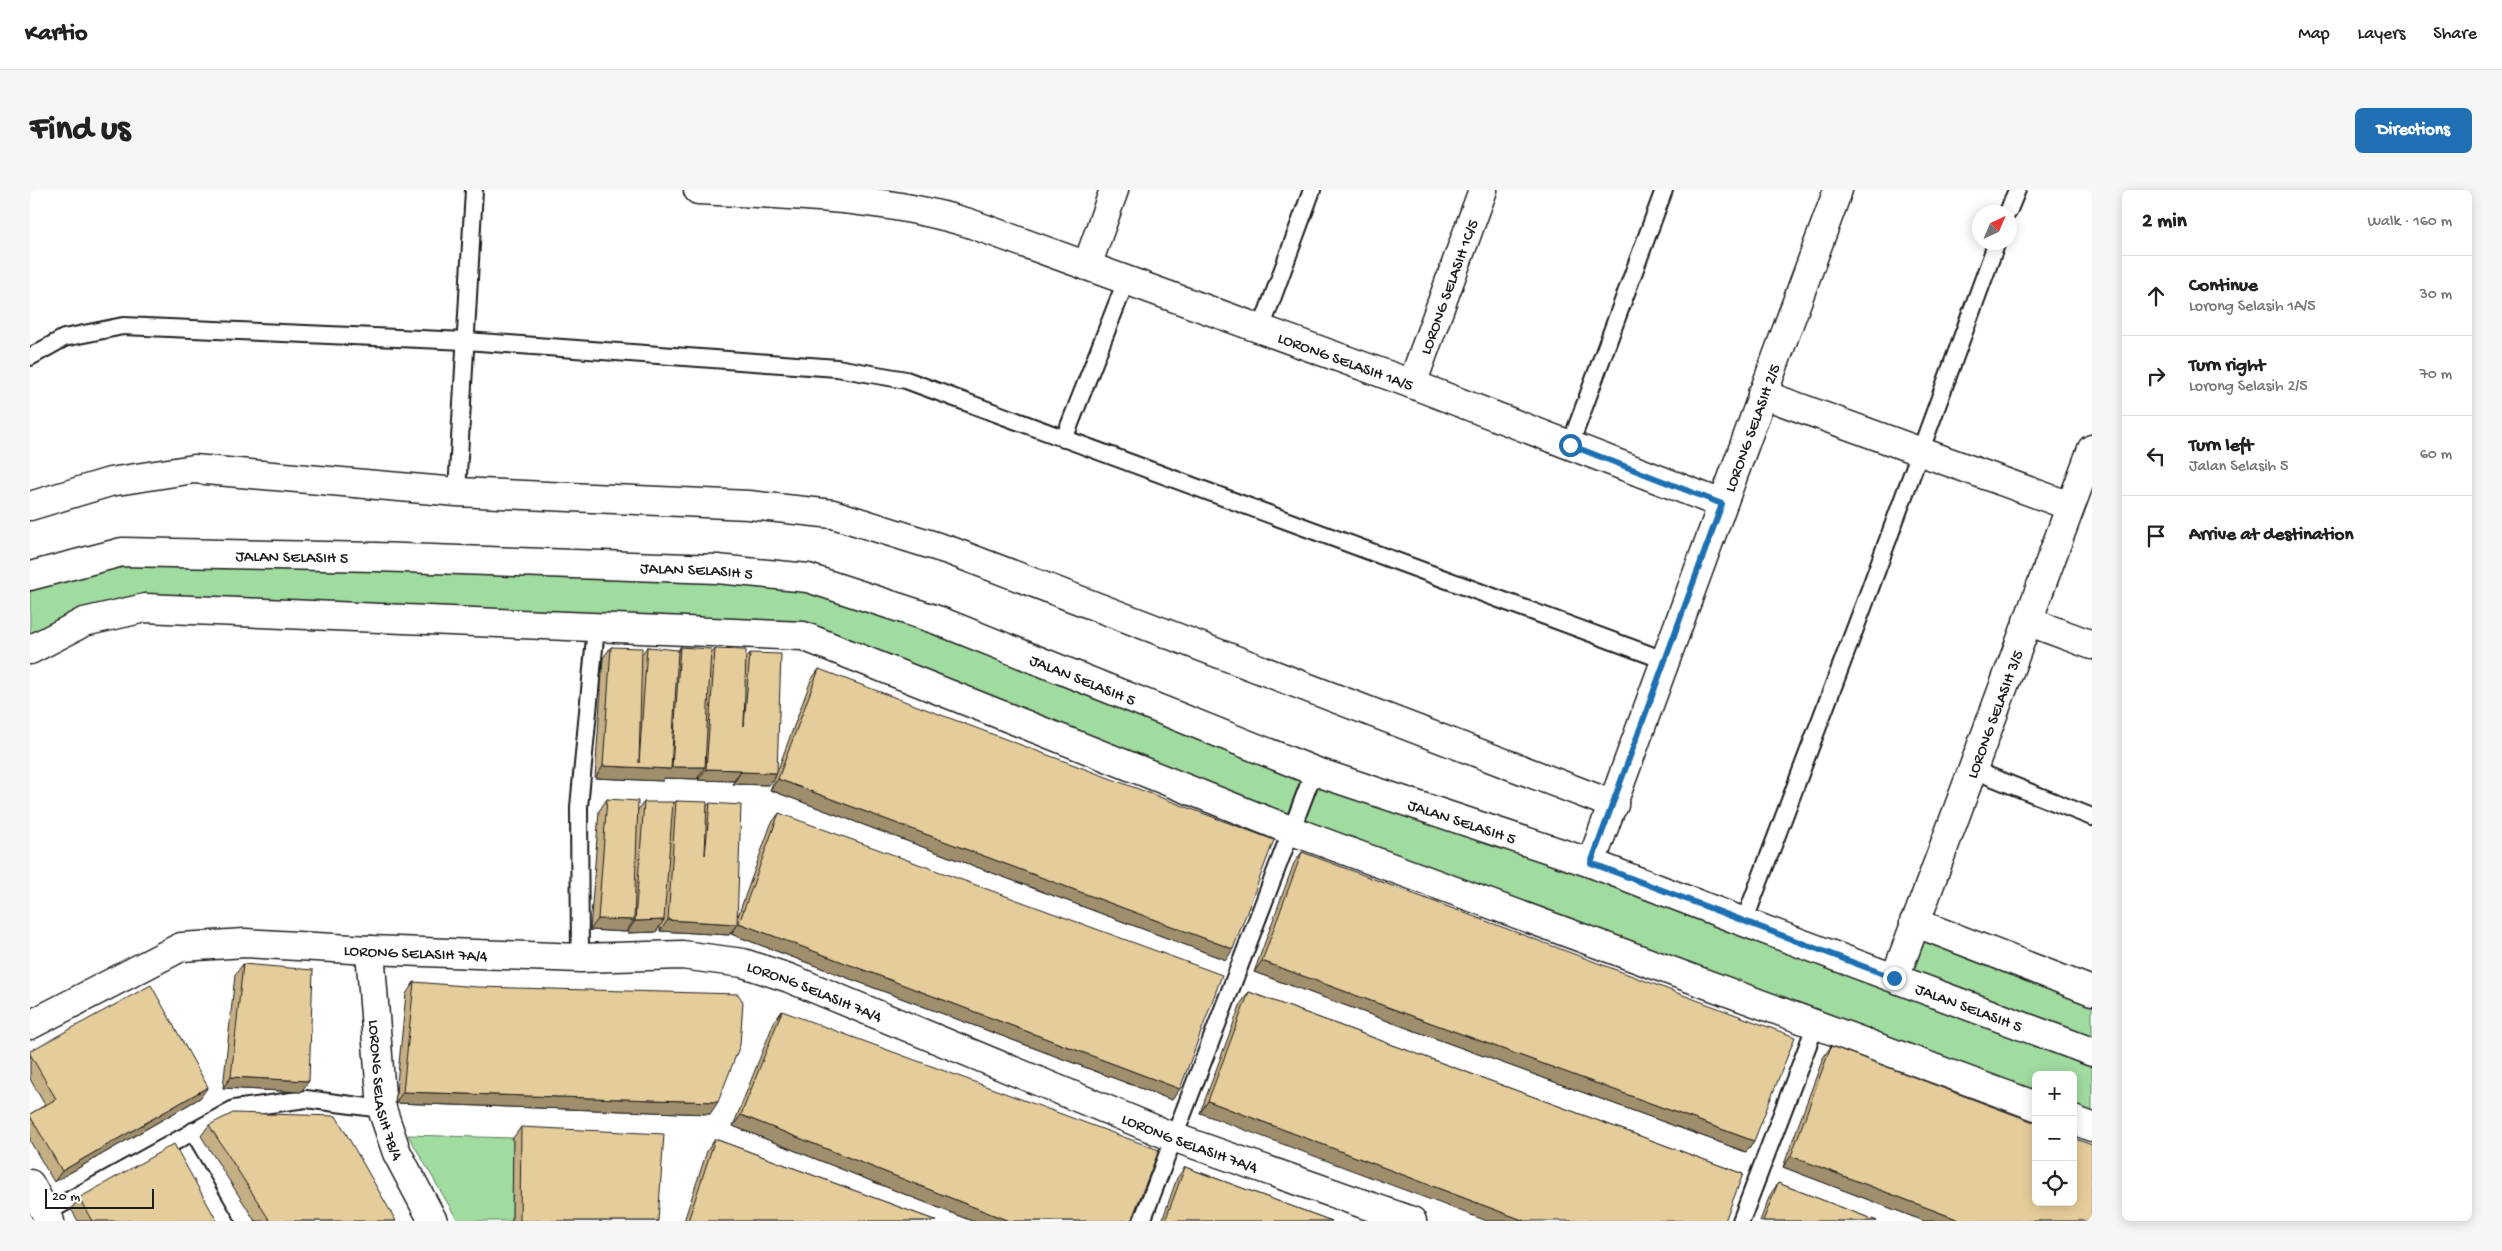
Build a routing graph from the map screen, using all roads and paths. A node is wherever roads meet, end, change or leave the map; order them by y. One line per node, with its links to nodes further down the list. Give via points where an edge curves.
1 (474, 190): 14 (lane)
2 (698, 190): 11 (street, LORONG SELASIH 1A/5, via 853,198 931,212)
3 (1114, 190): 11 (street)
4 (1312, 190): 13 (lane)
5 (1483, 190): 16 (street, LORONG SELASIH 1C/5)
6 (1664, 190): 19 (lane)
7 (1838, 190): 17 (street, LORONG SELASIH 2/5)
8 (2017, 190): 9 (lane)
9 (2011, 205)
10 (1994, 250): 21 (lane)
11 (1087, 266): 12 (street, LORONG SELASIH 1A/5)
12 (1126, 281): 13 (street, LORONG SELASIH 1A/5); 18 (lane)
13 (1261, 329): 16 (street, LORONG SELASIH 1A/5)
14 (466, 341): 15 (lane, via 123,326 64,338); 18 (lane, via 836,368 906,380); 22 (lane)
15 (30, 357)
16 (1412, 384): 19 (street, LORONG SELASIH 1A/5)
17 (1762, 394): 21 (street); 23 (street, LORONG SELASIH 2/5)
18 (1064, 439): 31 (lane)
19 (1570, 445): 23 (street, LORONG SELASIH 1A/5)
20 (2092, 448): 25 (street, LORONG SELASIH 3/5)
21 (1920, 452): 25 (street); 38 (lane)
22 (457, 492): 24 (street, via 194,469 110,482); 34 (street, via 748,505 833,514 951,552)
23 (1722, 504): 31 (street, LORONG SELASIH 2/5)
24 (30, 506)
25 (2070, 506): 27 (street, LORONG SELASIH 3/5)
26 (30, 576): 33 (street, JALAN SELASIH 5, via 122,552 707,568 808,578 937,620)
27 (2027, 622): 29 (street); 32 (street, LORONG SELASIH 3/5)
28 (596, 627): 30 (street, via 145,608 84,622); 36 (street, via 803,636); 41 (lane, via 579,807)
29 (2092, 645)
30 (30, 650)
31 (1664, 660): 34 (street, LORONG SELASIH 2/5)
32 (1972, 769): 35 (lane); 39 (street, LORONG SELASIH 3/5)
33 (1314, 771): 36 (lane); 37 (street, JALAN SELASIH 5)
34 (1614, 805): 37 (street, LORONG SELASIH 2/5)
35 (2092, 816)
36 (1290, 830): 44 (street); 52 (lane)
37 (1591, 863): 38 (street, JALAN SELASIH 5)
38 (1744, 922): 42 (street, JALAN SELASIH 5)
39 (1914, 922): 42 (street, LORONG SELASIH 3/5); 43 (street)
40 (370, 950): 41 (street, LORONG SELASIH 7A/4); 45 (street, LORONG SELASIH 7A/4, via 245,943 181,947); 48 (street, LORONG SELASIH 7B/4)
41 (580, 958): 52 (street, LORONG SELASIH 7A/4, via 682,955 743,963 789,978)
42 (1894, 978): 46 (street, JALAN SELASIH 5)
43 (2092, 991)
44 (1816, 1024): 47 (street); 59 (lane)
45 (30, 1025)
46 (2092, 1052)
47 (2032, 1105)
48 (382, 1109): 51 (lane, via 306,1099 234,1109); 56 (street, LORONG SELASIH 7B/4, via 397,1153)
49 (2077, 1121): 50 (street)
50 (2092, 1127)
51 (193, 1131): 54 (lane); 55 (lane)
52 (1173, 1137): 57 (lane); 58 (street, LORONG SELASIH 7A/4)
53 (30, 1184): 54 (street)
54 (48, 1217)
55 (246, 1221)
56 (433, 1221)
57 (1142, 1221)
58 (1412, 1221)
59 (1741, 1221)

